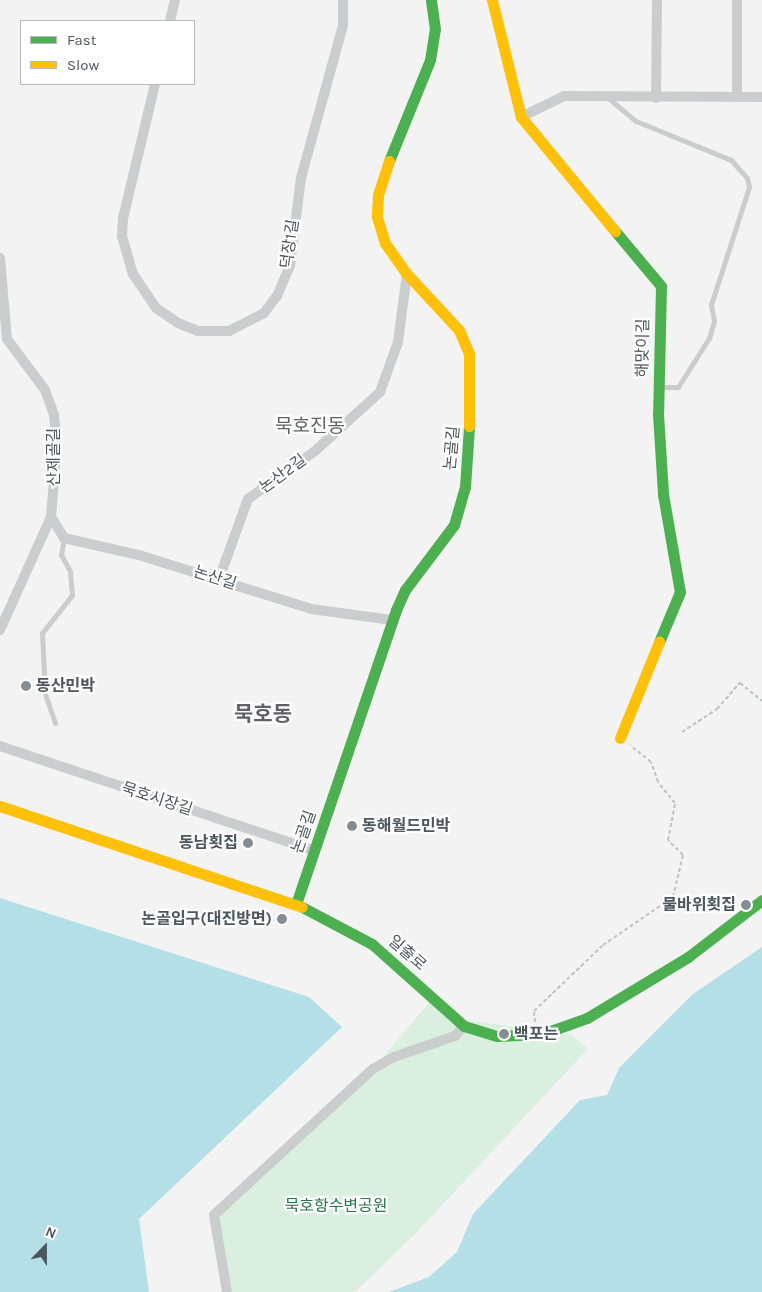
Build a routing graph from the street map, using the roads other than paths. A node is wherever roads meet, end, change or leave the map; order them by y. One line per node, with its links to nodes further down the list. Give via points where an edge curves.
1 (175, 0): 7 (street)
2 (343, 0): 8 (street, 덕장1길, via 343,26 301,178 290,266 277,296 264,312 229,331 198,331 178,323 156,308 133,274 122,236 123,218)
3 (431, 0): 15 (street, 논골길, via 435,29 430,60 388,163 376,205 384,243)
4 (492, 0): 13 (street, 해맞이길, via 508,80)
5 (657, 0): 12 (street)
6 (737, 0): 10 (street)
7 (170, 20)
8 (155, 85)
9 (607, 97): 12 (street); 13 (street, via 564,96); 16 (lane, via 645,126 731,160 747,178 749,188 711,305 714,321 709,338 678,387)
10 (737, 97): 11 (street); 12 (street)
11 (762, 97)
12 (656, 98)
13 (521, 118): 16 (street, 해맞이길, via 661,286)
14 (0, 258): 17 (street, 산제골길, via 7,339 45,390 54,415 56,475)
15 (407, 274): 19 (street, 논산2길, via 398,342 380,392 315,451 248,499); 20 (street, 논골길, via 459,330 469,353 472,383 465,487 454,525 405,590)
16 (659, 388): 23 (street, 해맞이길, via 663,494 680,592)
17 (51, 517): 18 (street); 21 (street, 산제골길)
18 (64, 538): 19 (street, 논산길, via 139,555); 22 (lane, via 62,555 70,571 72,595 42,634 45,694)
19 (220, 579): 20 (street, 논산길, via 320,612)
20 (392, 620): 26 (street, 논골길)
21 (0, 630)
22 (55, 723)
23 (620, 738)
24 (0, 746): 26 (street, 묵호시장길)
25 (0, 806): 28 (street, 일출로)
26 (315, 850): 28 (street, 논골길)
27 (762, 900): 29 (street, 일출로, via 642,986 587,1018 537,1034 497,1036)
28 (296, 904): 29 (street, 일출로, via 372,944)
29 (464, 1026): 30 (street, via 455,1036 394,1057 373,1069 214,1215)
30 (227, 1292)

